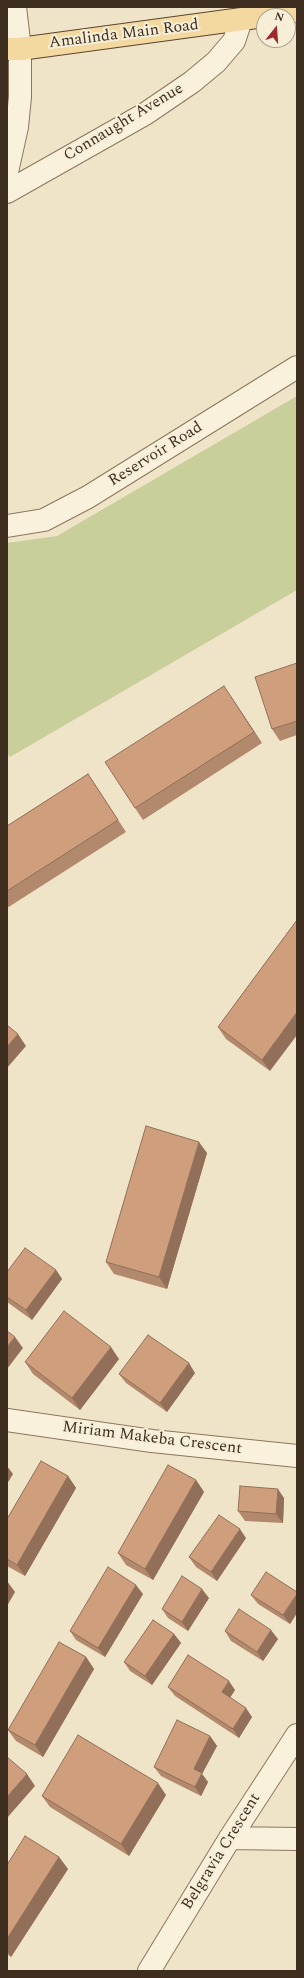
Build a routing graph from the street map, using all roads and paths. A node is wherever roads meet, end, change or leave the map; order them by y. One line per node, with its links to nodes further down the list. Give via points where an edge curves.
1 (15, 7): 4 (street)
2 (239, 14): 3 (main road); 4 (main road, Amalinda Main Road); 6 (street, Connaught Avenue, via 234,42 216,62 192,82 145,114)
3 (256, 15)
4 (13, 49): 5 (street, via 20,97)
5 (7, 172)
6 (7, 192)
7 (297, 367): 8 (street, Reservoir Road, via 88,497 44,520)
8 (7, 526)
9 (7, 1420): 10 (street, Miriam Makeba Crescent, via 152,1441)
10 (297, 1456)
11 (297, 1735): 12 (street, Belgravia Crescent)
12 (230, 1838): 13 (street); 14 (street, Belgravia Crescent)
13 (297, 1839)
14 (150, 1971)

